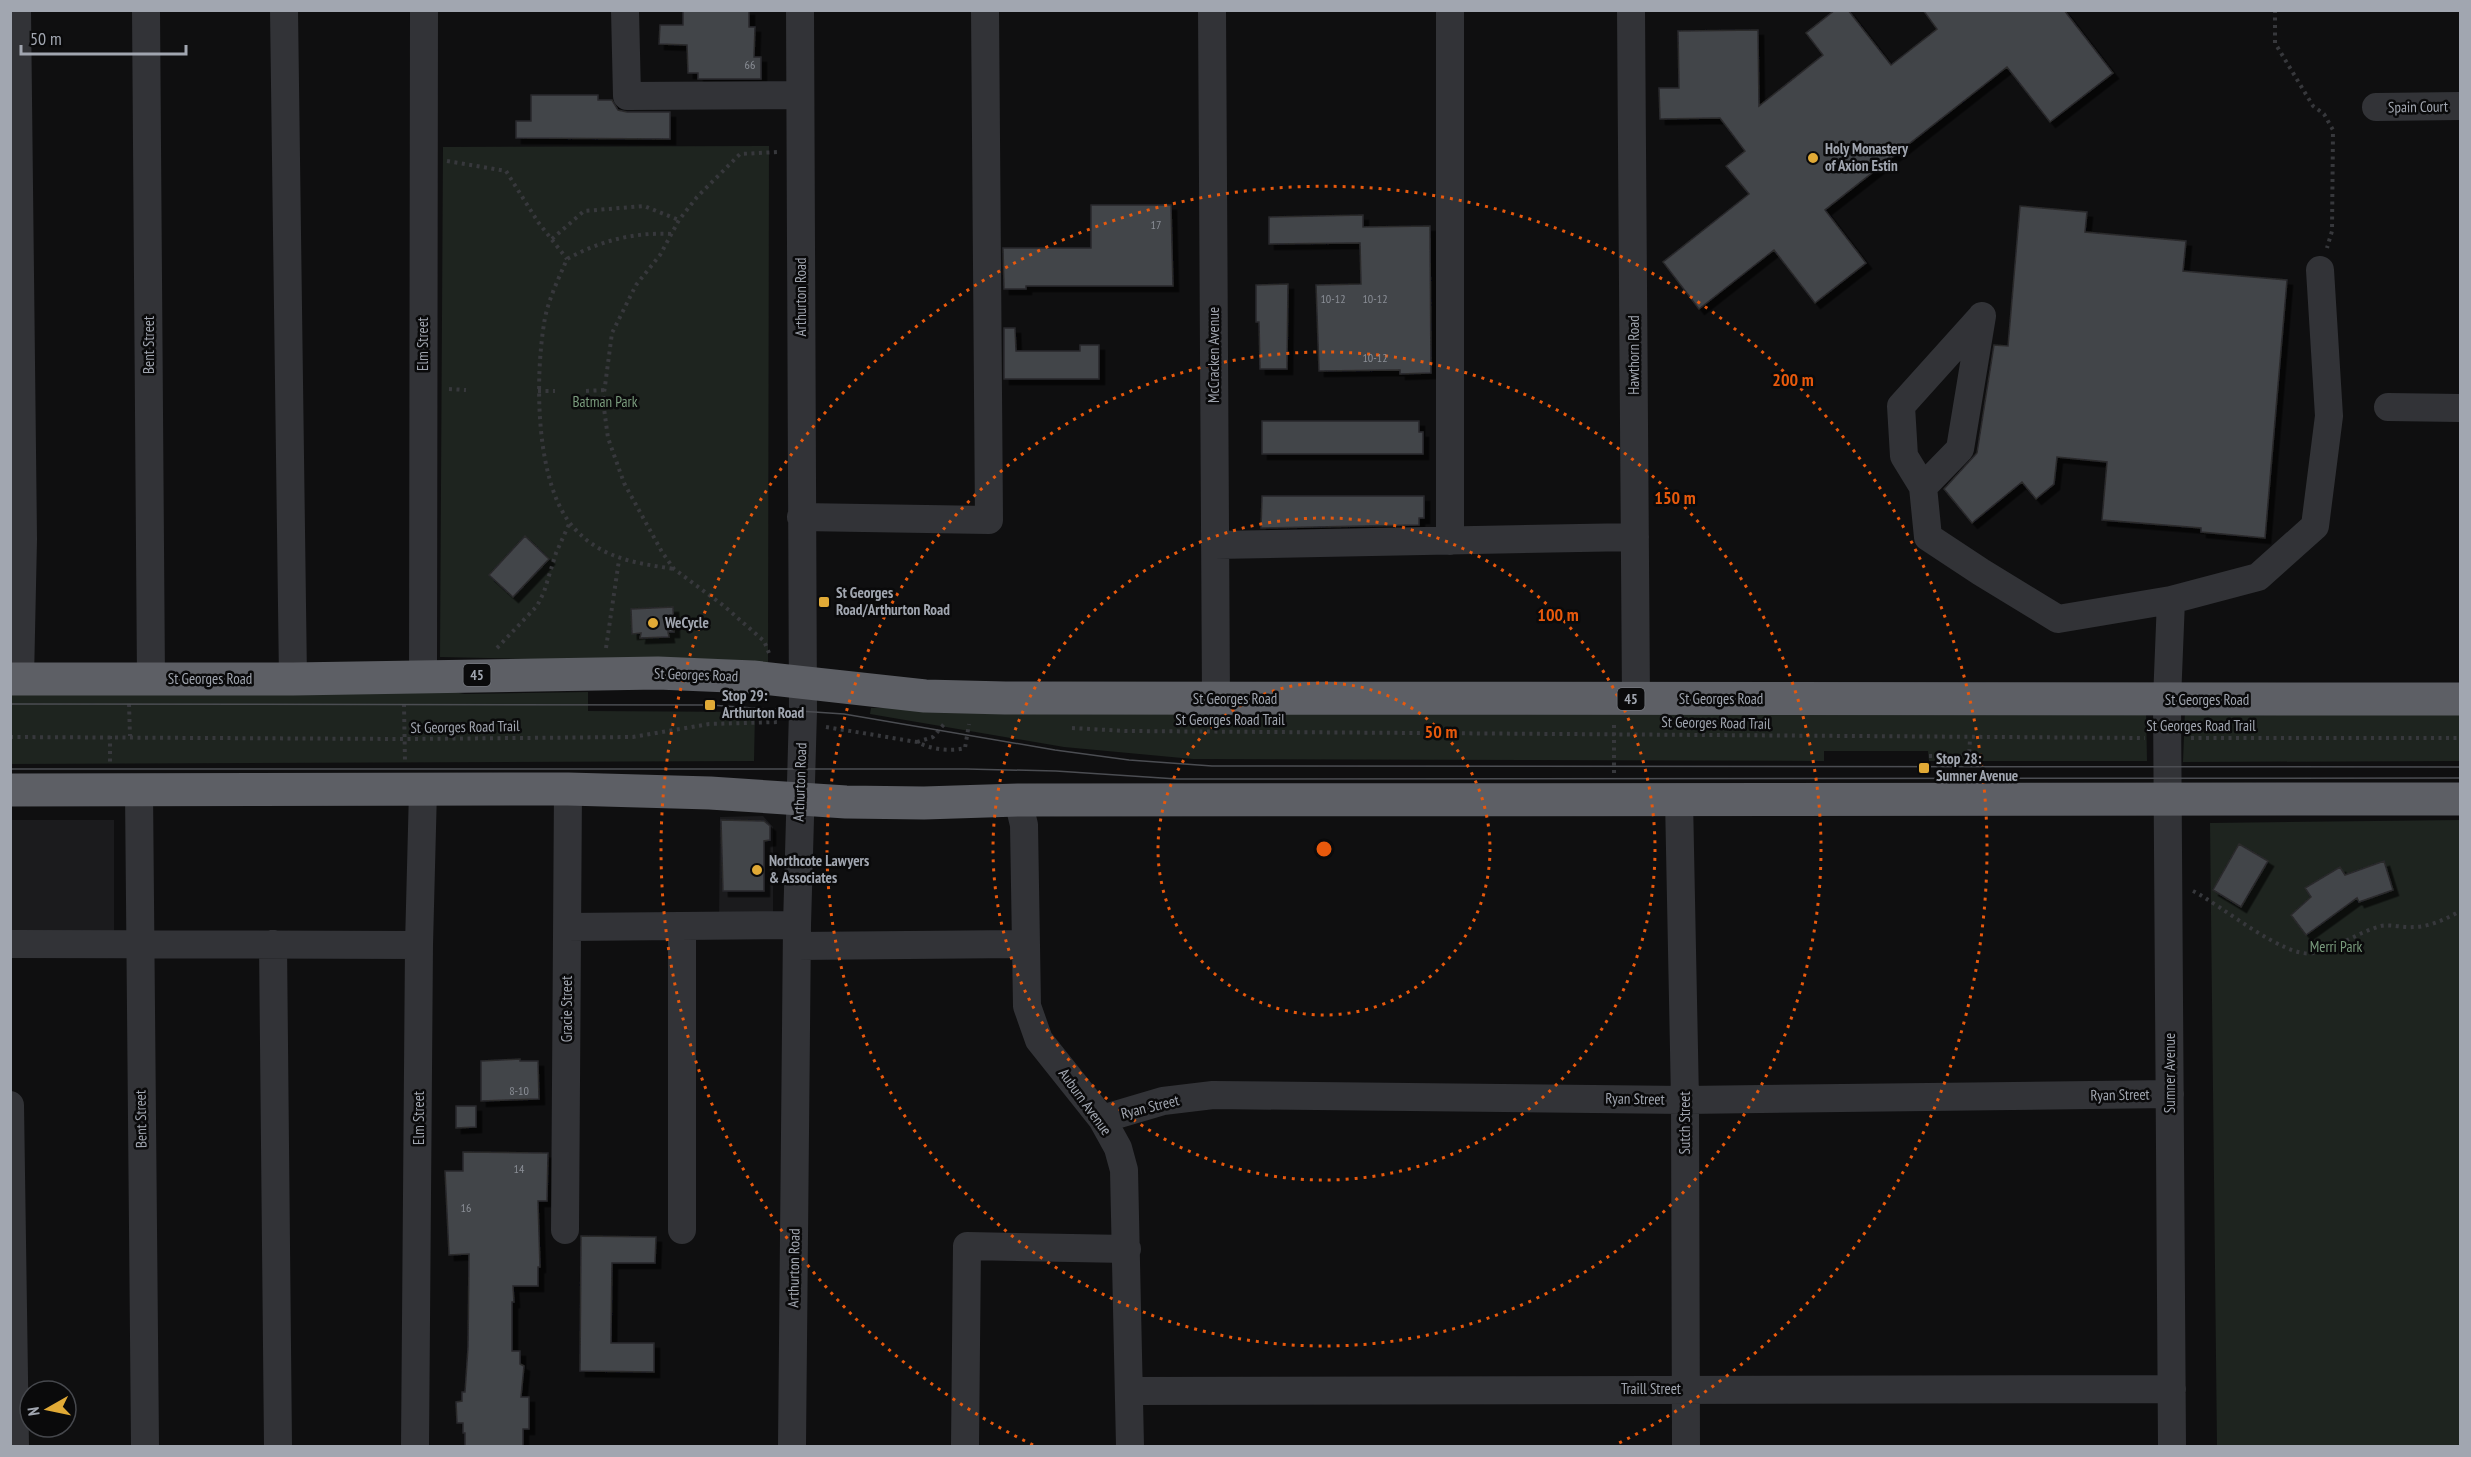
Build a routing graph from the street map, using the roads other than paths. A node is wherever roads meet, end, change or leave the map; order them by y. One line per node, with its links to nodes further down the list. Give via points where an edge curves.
1 (16, 10): 24 (street, via 23,539)
2 (146, 10): 26 (street, Bent Street)
3 (284, 10): 25 (street)
4 (424, 10): 23 (street, Elm Street)
5 (625, 10): 11 (street, via 627,96)
6 (800, 10): 11 (street, Arthurton Road)
7 (985, 10): 18 (street, via 989,520)
8 (1212, 10): 21 (street, McCracken Avenue)
9 (1450, 10): 20 (street)
10 (1631, 10): 19 (street, Hawthorn Road)
11 (800, 95): 18 (street, Arthurton Road)
12 (2460, 106): 13 (street, Spain Court)
13 (2376, 107)
14 (2320, 270): 22 (street, via 2329,416 2314,526 2258,576)
15 (2388, 407): 16 (street)
16 (2460, 408)
17 (1923, 487): 17 (street, via 1960,449 1982,316 1901,406 1904,456); 22 (street, via 1928,537 2058,619)
18 (801, 517): 27 (street, Arthurton Road)
19 (1635, 537): 20 (street); 29 (street, Hawthorn Road)
20 (1450, 541): 21 (street)
21 (1215, 545): 28 (street, McCracken Avenue)
22 (2171, 600): 31 (street, Sumner Avenue)
23 (413, 677): 25 (highway, St Georges Road / 45); 27 (highway, St Georges Road / 45, via 658,673)
24 (15, 679): 26 (highway, St Georges Road / 45)
25 (294, 679): 26 (highway, St Georges Road / 45)
26 (151, 680)
27 (802, 683): 28 (highway, St Georges Road / 45, via 925,696); 36 (street, Arthurton Road)
28 (1216, 699): 29 (highway, St Georges Road / 45)
29 (1625, 699): 31 (highway, St Georges Road / 45)
30 (2460, 699): 31 (highway, St Georges Road / 45)
31 (2167, 700): 37 (street, Sumner Avenue)
32 (568, 789): 34 (highway); 36 (highway); 42 (street, Gracie Street)
33 (10, 790): 35 (highway)
34 (414, 790): 35 (highway); 48 (street, Elm Street)
35 (139, 791): 47 (street, Bent Street)
36 (800, 798): 40 (highway, via 924,803); 43 (street, Arthurton Road)
37 (2167, 798): 38 (highway); 39 (highway); 49 (street, Sumner Avenue)
38 (1679, 799): 40 (highway); 50 (street, Sutch Street)
39 (2460, 799)
40 (1018, 800): 46 (street, Auburn Avenue, via 1024,825)
41 (682, 926): 42 (street); 43 (street); 54 (street)
42 (567, 927): 53 (street, Gracie Street)
43 (797, 935): 46 (street); 63 (street, Arthurton Road)
44 (10, 944): 47 (street)
45 (273, 944): 47 (street); 48 (street); 61 (street)
46 (1026, 944): 52 (street, Auburn Avenue, via 1027,1006 1039,1040)
47 (139, 945): 60 (street, Bent Street)
48 (419, 945): 62 (street, Elm Street)
49 (2170, 1094): 50 (street, Ryan Street); 57 (street, Sumner Avenue)
50 (1685, 1100): 52 (street, Ryan Street, via 1213,1095 1163,1101); 56 (street, Sutch Street)
51 (10, 1105): 59 (street)
52 (1102, 1119): 55 (street, Auburn Avenue, via 1118,1148 1124,1170)
53 (565, 1230)
54 (682, 1230)
55 (1127, 1249): 58 (street, Auburn Avenue); 64 (street, via 967,1246)
56 (1686, 1389): 57 (street, Traill Street); 58 (street, Traill Street); 66 (street, Sutch Street)
57 (2172, 1389): 67 (street, Sumner Avenue)
58 (1129, 1391): 65 (street, Auburn Avenue)
59 (15, 1446)
60 (146, 1446)
61 (278, 1446)
62 (415, 1446)
63 (792, 1446)
64 (965, 1446)
65 (1130, 1446)
66 (1686, 1446)
67 (2172, 1446)

